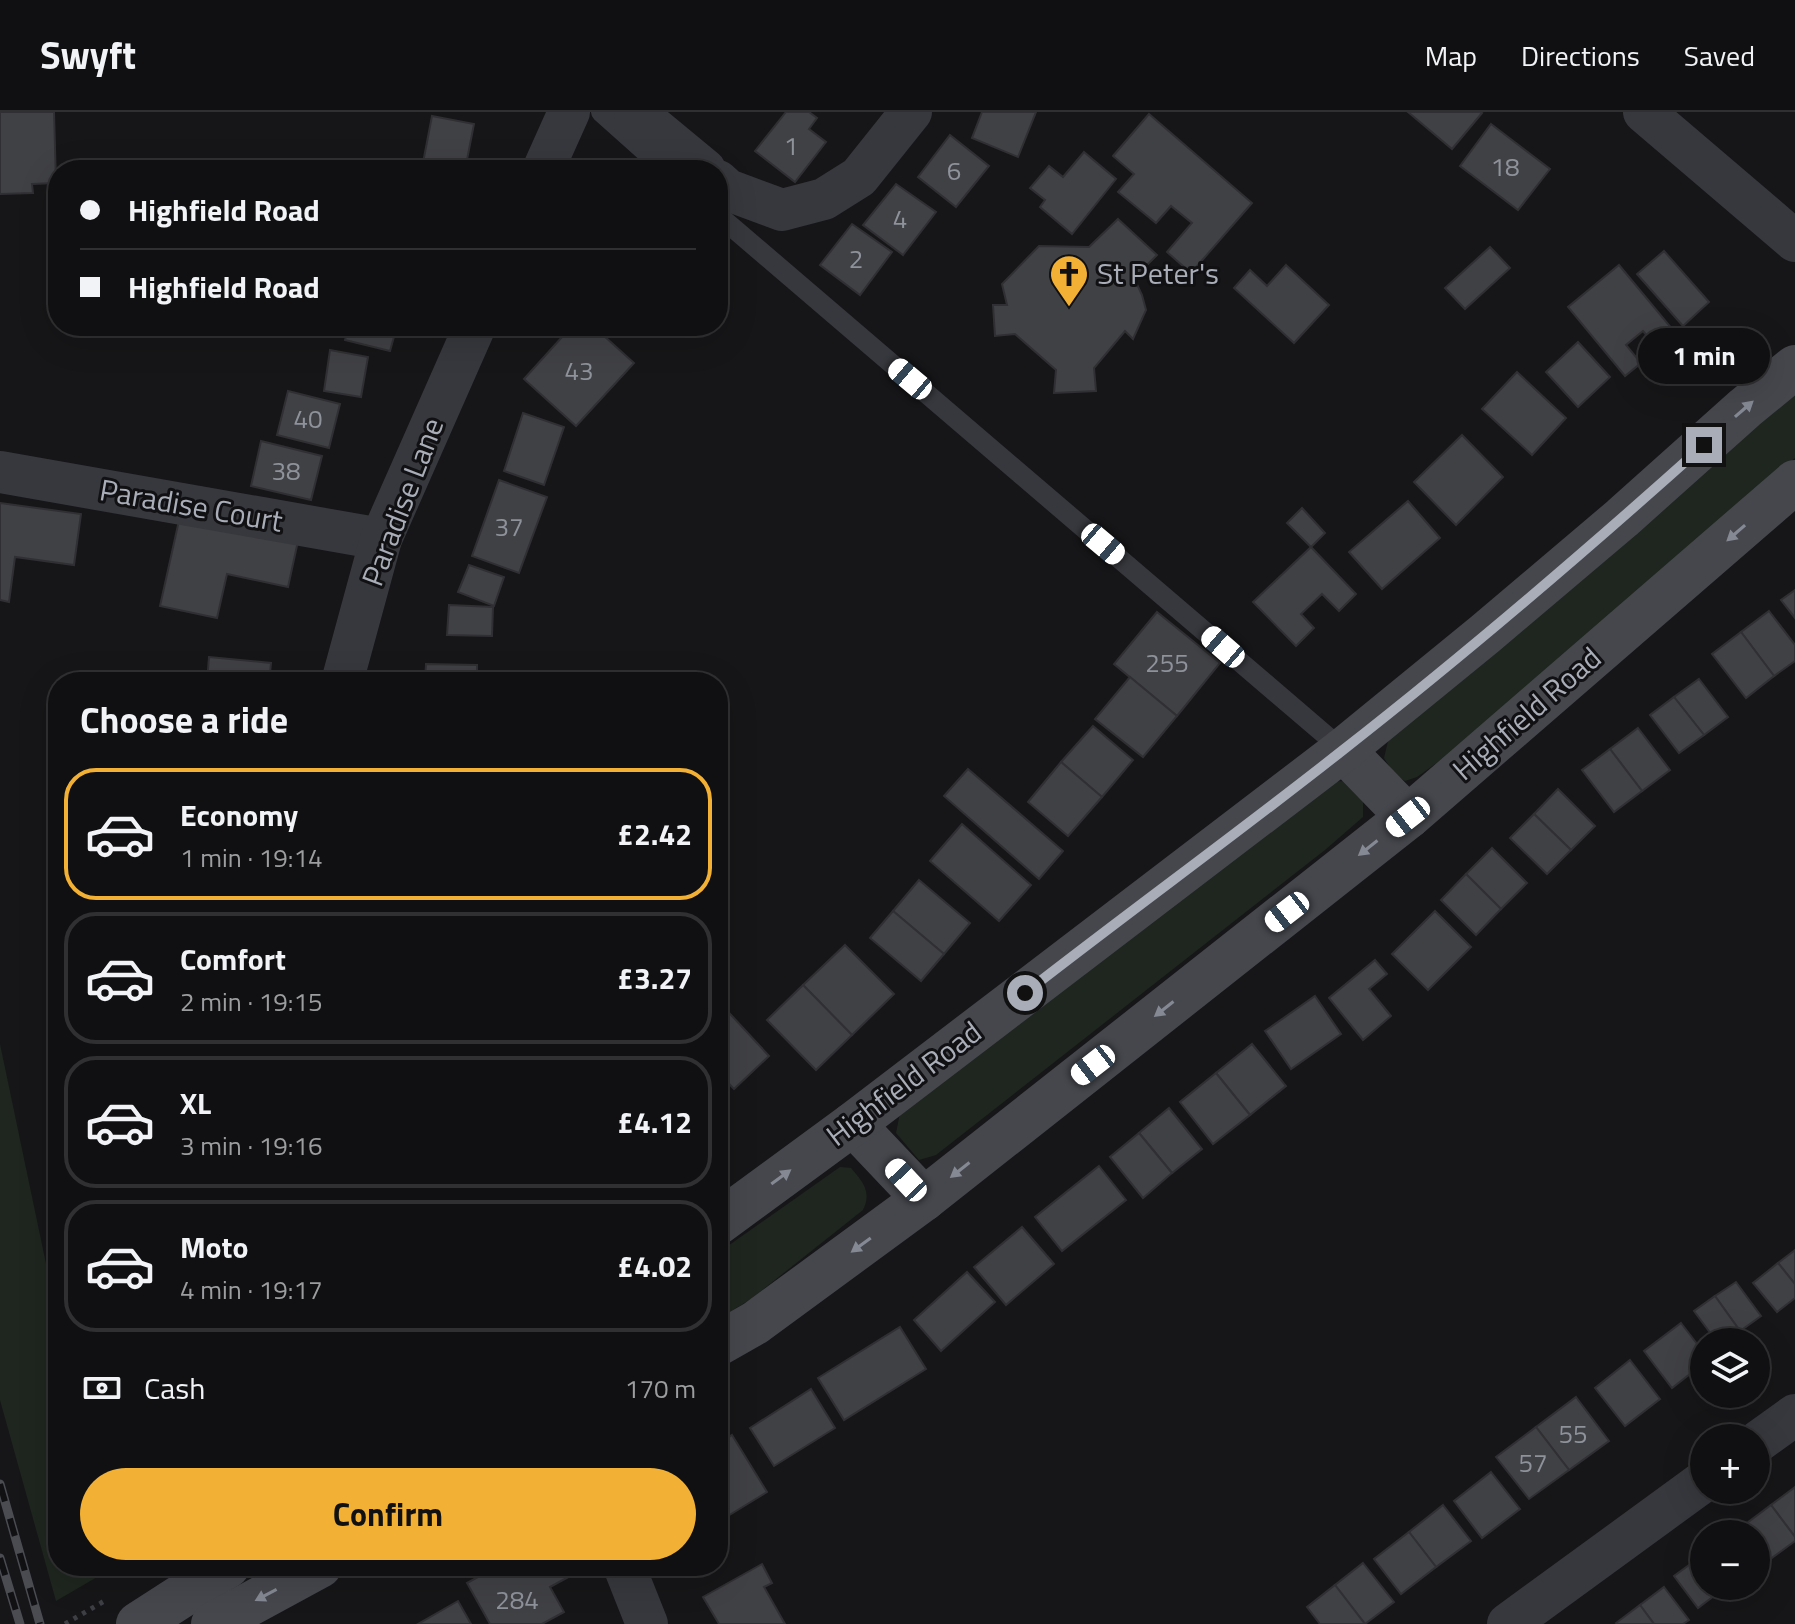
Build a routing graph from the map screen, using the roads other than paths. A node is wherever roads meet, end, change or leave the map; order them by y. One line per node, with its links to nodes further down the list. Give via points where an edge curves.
1 (575, 112): 5 (street); 6 (lane)
2 (635, 112): 7 (street)
3 (911, 112): 8 (street, via 859,177 824,199 782,210)
4 (1644, 112): 10 (street)
5 (549, 160)
6 (650, 160)
7 (693, 160)
8 (728, 190)
9 (728, 224): 17 (lane)
10 (1795, 241)
11 (471, 336): 15 (street, Paradise Lane)
12 (1795, 367): 17 (street, Highfield Road, one-way to 12)
13 (0, 472): 15 (street, Paradise Court)
14 (1795, 482): 18 (street, Highfield Road, one-way to 18)
15 (381, 539): 16 (street, Paradise Lane)
16 (345, 672)
17 (1343, 750): 18 (street); 19 (street, Highfield Road)
18 (1408, 817): 20 (street, Highfield Road, one-way to 20)
19 (853, 1124): 20 (street); 21 (street, Highfield Road, one-way to 19)
20 (924, 1199): 22 (street, Highfield Road, one-way to 22)
21 (728, 1216)
22 (728, 1338)
23 (1795, 1415): 24 (street)
24 (1770, 1433)
25 (1690, 1491): 31 (street)
26 (279, 1576): 28 (street, one-way to 28)
27 (628, 1576): 30 (street)
28 (213, 1592): 29 (street)
29 (123, 1611)
30 (647, 1624)
31 (1508, 1624)

